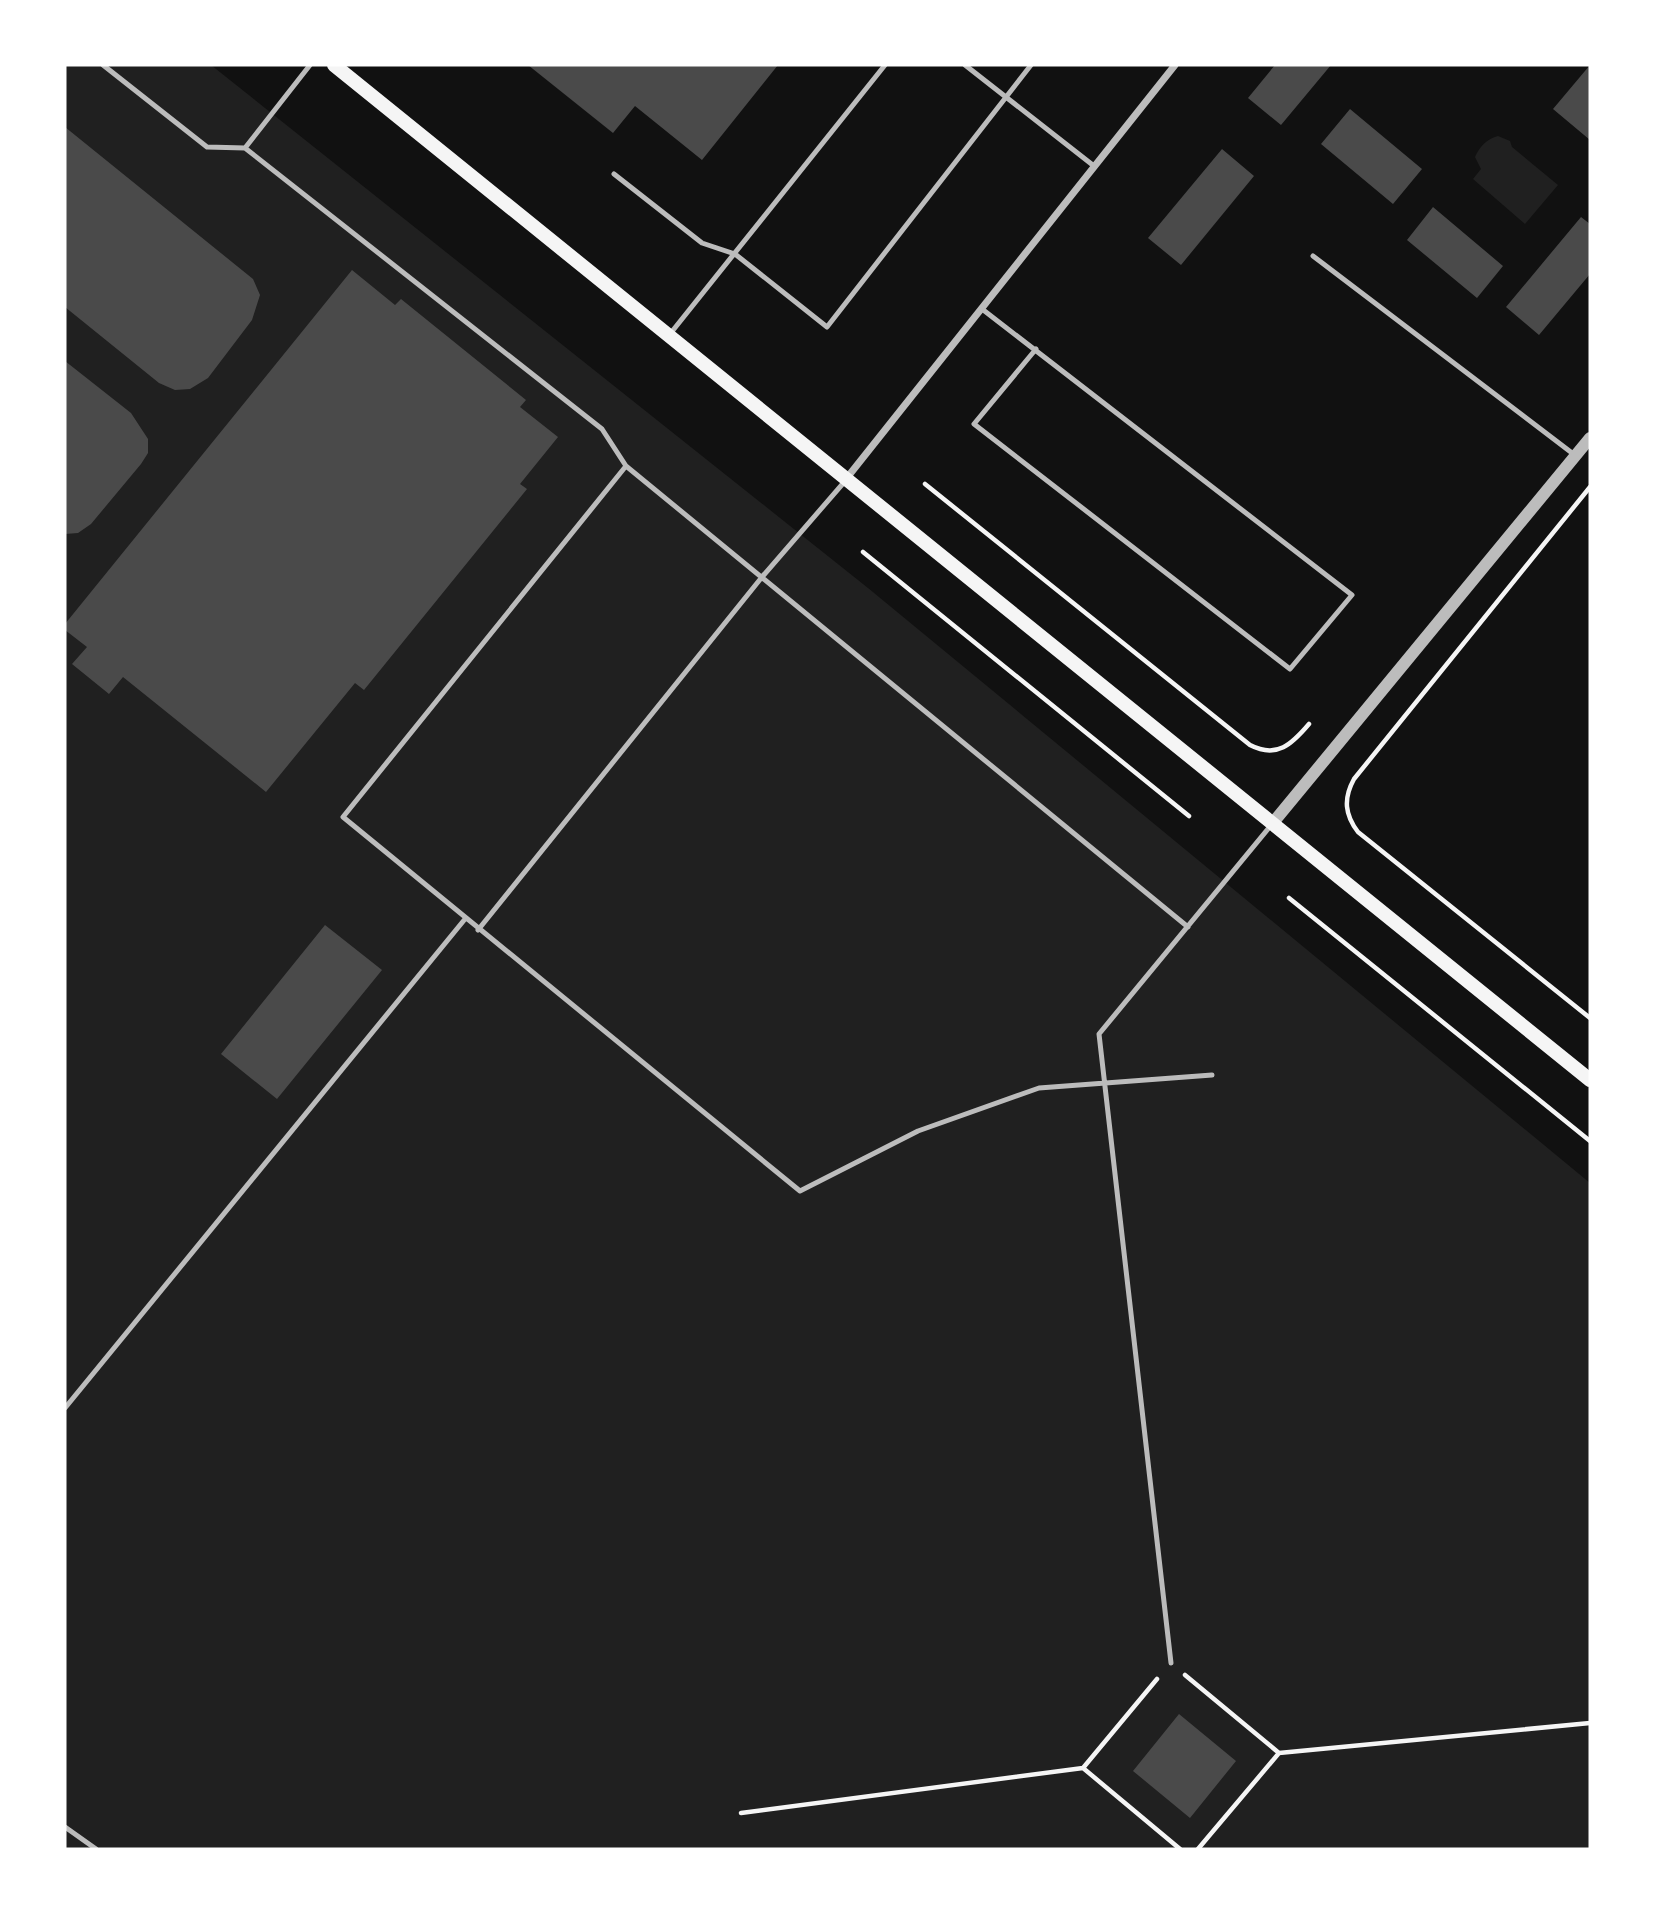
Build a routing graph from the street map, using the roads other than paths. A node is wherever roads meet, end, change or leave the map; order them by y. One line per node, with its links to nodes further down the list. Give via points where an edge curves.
1 (103, 65): 9 (lane, via 207,147)
2 (310, 65): 9 (lane)
3 (334, 65): 15 (main road)
4 (885, 65): 12 (lane)
5 (965, 65): 8 (lane)
6 (1031, 65): 8 (lane)
7 (1175, 65): 10 (street)
8 (1005, 97): 10 (lane); 12 (lane, via 827,327)
9 (245, 148): 19 (lane, via 603,429)
10 (1094, 166): 14 (street)
11 (614, 174): 12 (lane, via 702,243)
12 (735, 254): 15 (lane)
13 (1313, 256): 18 (lane)
14 (982, 309): 16 (lane); 20 (street)
15 (668, 337): 20 (main road)
16 (1036, 349): 16 (lane, via 1352,595 1290,669 974,424)
17 (1590, 438): 18 (street)
18 (1576, 456): 22 (street)
19 (626, 466): 21 (lane); 23 (lane, via 343,817)
20 (846, 480): 21 (lane); 22 (main road)
21 (762, 577): 24 (lane); 25 (lane)
22 (1272, 824): 24 (lane); 27 (main road)
23 (466, 919): 25 (lane); 29 (lane)
24 (1188, 927): 28 (lane, via 1099,1034)
25 (478, 930): 28 (lane, via 800,1191 918,1131 1039,1088)
26 (1212, 1075): 28 (lane)
27 (1590, 1080)
28 (1105, 1083): 30 (lane)
29 (65, 1408)
30 (1171, 1663)
31 (65, 1827): 32 (lane)
32 (96, 1849)

